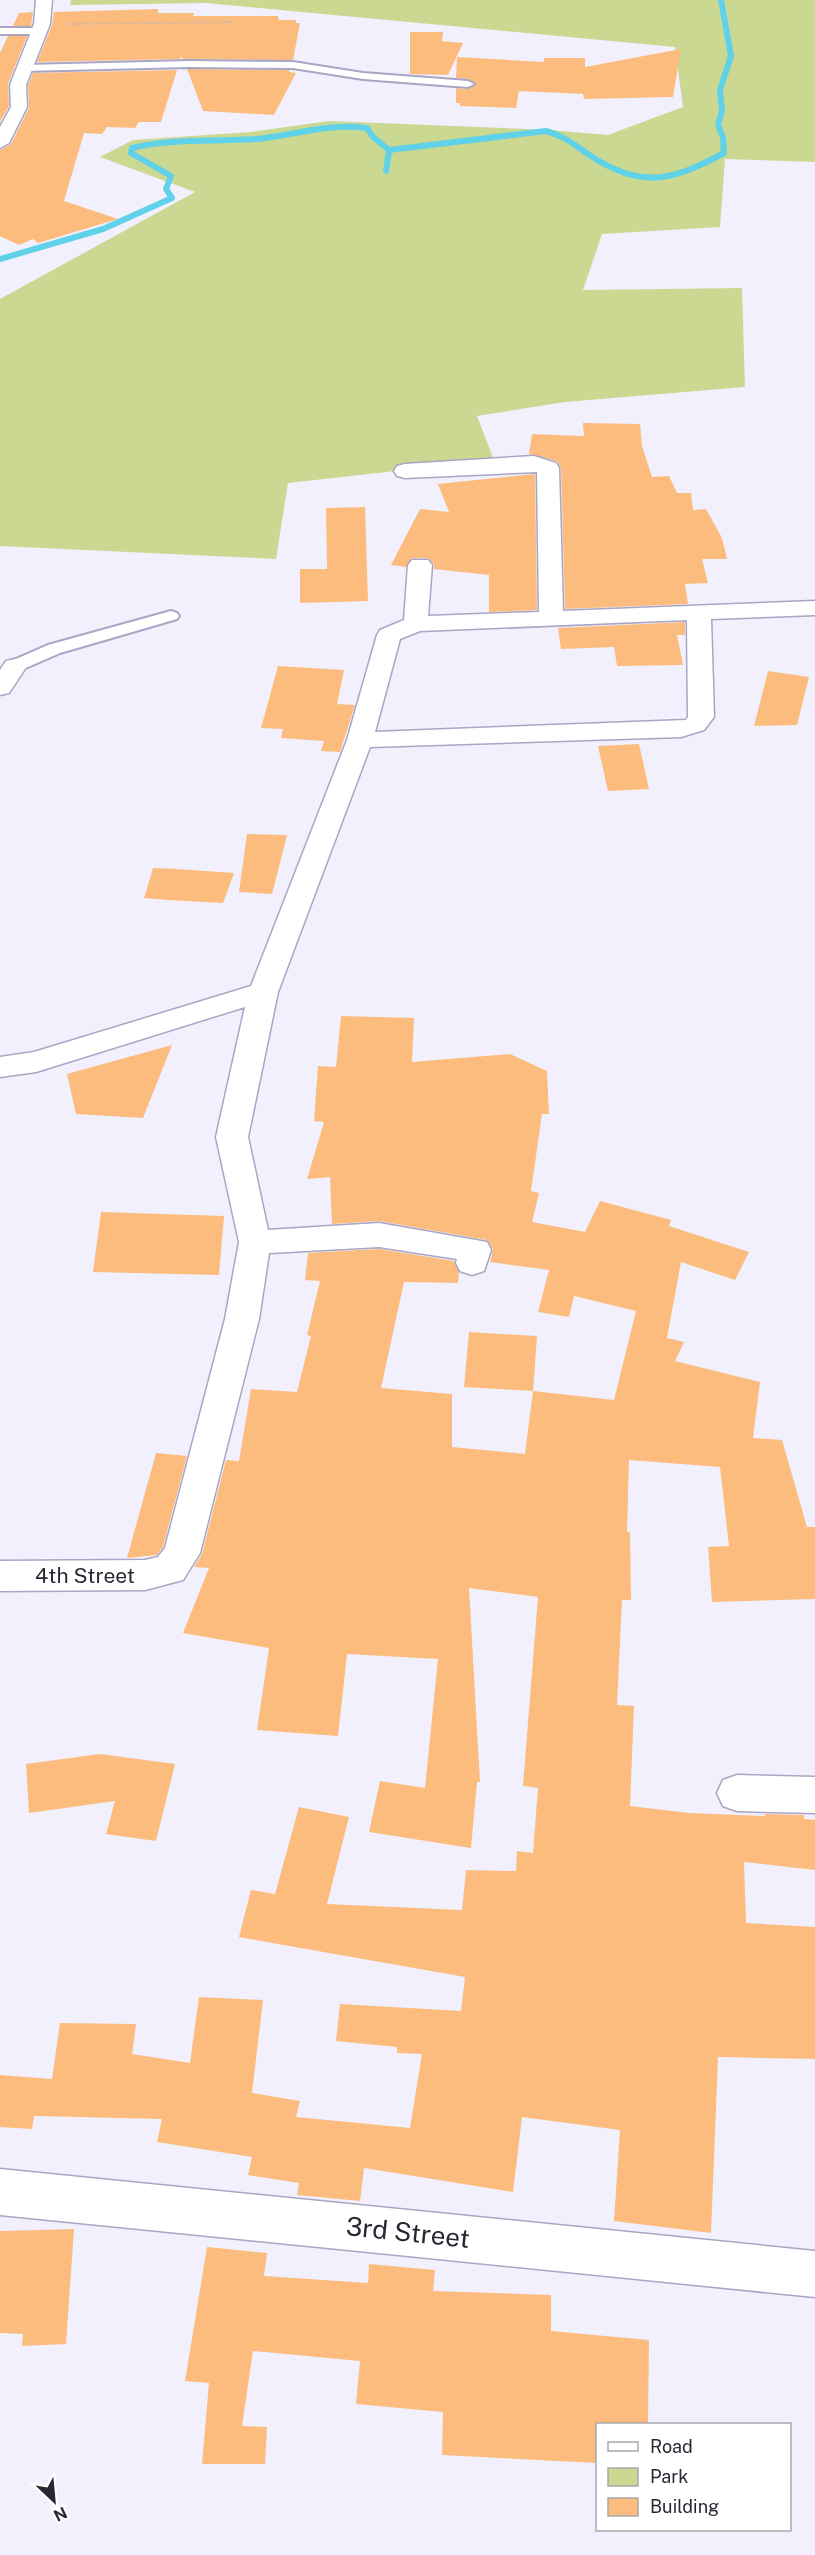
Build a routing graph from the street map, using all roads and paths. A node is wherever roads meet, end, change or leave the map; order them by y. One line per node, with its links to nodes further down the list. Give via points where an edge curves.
1 (44, 0): 3 (street)
2 (233, 22): 3 (path)
3 (39, 27): 4 (lane); 5 (street)
4 (0, 31)
5 (24, 68): 6 (lane, via 293,65 363,76); 7 (street, via 18,85 20,107)
6 (468, 84)
7 (7, 121): 8 (street)
8 (0, 143)
9 (405, 471): 14 (street, via 534,463 548,468)
10 (420, 565): 15 (street)
11 (815, 608): 12 (street)
12 (699, 612): 14 (street); 18 (street, via 701,717 695,725 681,729)
13 (171, 616): 16 (lane, via 54,649)
14 (551, 617): 15 (street)
15 (416, 624): 18 (street, via 389,635)
16 (15, 666): 17 (street)
17 (0, 688)
18 (360, 740): 19 (street)
19 (263, 992): 20 (street, via 36,1062); 21 (street, via 232,1137)
20 (0, 1067)
21 (255, 1242): 22 (street, via 379,1235 475,1250); 23 (street, 4th Street, via 242,1319 182,1553 170,1569 145,1575)
22 (472, 1263)
23 (0, 1576)
24 (737, 1793): 25 (street)
25 (815, 1795)
26 (0, 2192): 27 (street, 3rd Street)
27 (815, 2274)

